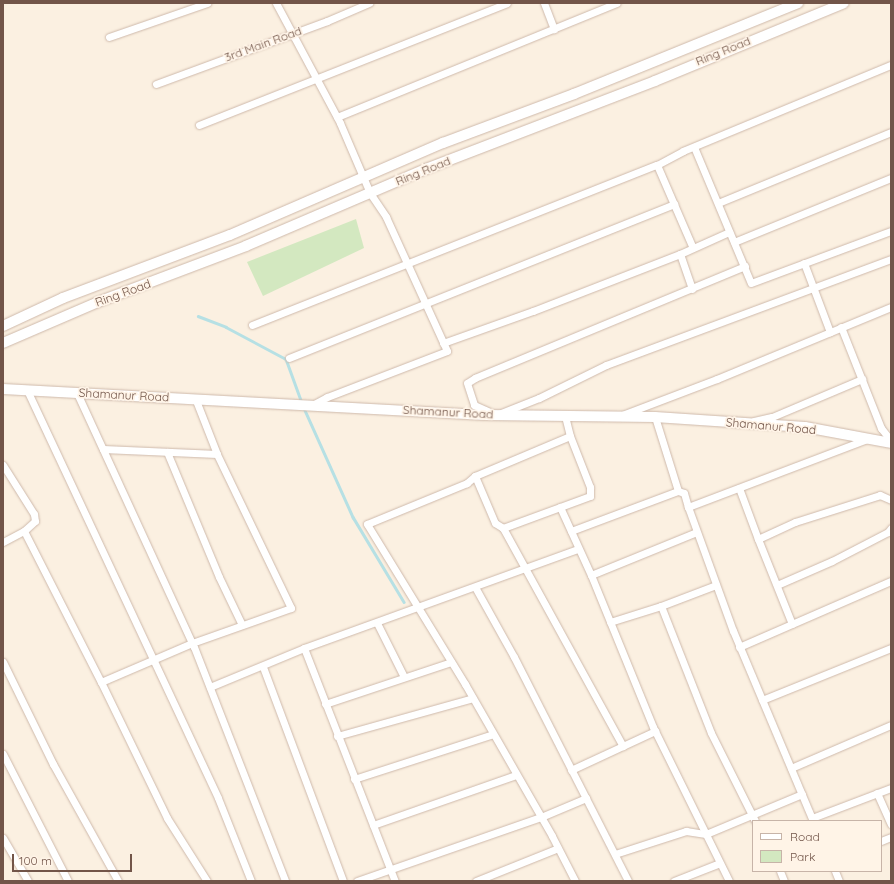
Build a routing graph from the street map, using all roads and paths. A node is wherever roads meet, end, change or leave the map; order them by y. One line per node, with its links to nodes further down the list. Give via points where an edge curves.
1 (207, 3): 11 (street)
2 (276, 3): 10 (street)
3 (369, 3): 10 (street, 3rd Main Road)
4 (507, 3): 13 (street)
5 (544, 3): 9 (street)
6 (617, 3): 9 (street)
7 (798, 3): 20 (main road, Ring Road, via 574,94 443,143)
8 (844, 3): 22 (main road, Ring Road)
9 (554, 29): 15 (street)
10 (292, 33): 13 (street); 14 (street, 3rd Main Road)
11 (110, 37)
12 (891, 65): 18 (street)
13 (318, 80): 15 (street); 16 (street)
14 (156, 84)
15 (337, 118): 20 (street)
16 (199, 125)
17 (891, 132): 24 (street)
18 (694, 147): 19 (street); 24 (street)
19 (657, 165): 23 (street); 32 (street)
20 (363, 178): 22 (street); 39 (main road, Ring Road, via 215,241 63,298)
21 (891, 178): 27 (street)
22 (370, 194): 32 (street, via 386,217); 43 (main road, Ring Road, via 246,246 98,302)
23 (674, 204): 28 (street); 36 (street)
24 (718, 204): 26 (street)
25 (891, 231): 31 (street)
26 (729, 232): 27 (street); 28 (street)
27 (734, 242): 33 (street)
28 (694, 248): 29 (street)
29 (680, 254): 35 (street); 42 (street)
30 (891, 259): 34 (street)
31 (804, 263): 33 (street, via 751,283); 34 (street)
32 (407, 264): 36 (street); 38 (street)
33 (745, 266): 35 (street)
34 (814, 287): 41 (street); 51 (street, via 606,365 539,398)
35 (692, 289): 51 (street, via 467,383 474,405)
36 (424, 304): 42 (street); 44 (street)
37 (891, 307): 40 (street)
38 (252, 325)
39 (3, 326)
40 (841, 327): 41 (street); 45 (street)
41 (830, 332): 53 (street)
42 (443, 343): 50 (street, via 447,351)
43 (3, 344)
44 (290, 358)
45 (862, 379): 55 (street, via 772,417); 58 (street, via 881,428)
46 (3, 389): 47 (main road, Shamanur Road)
47 (27, 390): 48 (main road, Shamanur Road); 93 (street)
48 (77, 394): 49 (main road, Shamanur Road); 59 (street)
49 (195, 398): 50 (main road, Shamanur Road); 61 (street)
50 (306, 404): 51 (main road, Shamanur Road)
51 (496, 415): 52 (main road, Shamanur Road)
52 (565, 416): 53 (main road, Shamanur Road); 56 (street)
53 (616, 417): 54 (main road, Shamanur Road)
54 (655, 417): 55 (main road, Shamanur Road); 65 (street)
55 (740, 424): 57 (main road, Shamanur Road, via 805,427)
56 (570, 436): 63 (street); 67 (street, via 590,488 590,496)
57 (867, 439): 58 (main road, Shamanur Road); 64 (street)
58 (891, 442)
59 (103, 450): 60 (street); 89 (street)
60 (167, 452): 61 (street); 88 (street, via 218,577)
61 (217, 454): 88 (street, via 291,608)
62 (3, 465): 71 (street, via 34,514 35,521)
63 (475, 476): 69 (street, via 495,523); 84 (street, via 467,482 367,524)
64 (739, 488): 68 (street); 74 (street)
65 (678, 491): 68 (street, via 684,493); 72 (street)
66 (891, 500): 74 (street, via 880,495 795,522)
67 (560, 507): 69 (street); 72 (street)
68 (688, 507): 73 (street)
69 (502, 528): 77 (street)
70 (891, 528): 81 (street, via 888,532 832,561)
71 (24, 531): 75 (street); 98 (street)
72 (571, 531): 76 (street)
73 (697, 532): 78 (street); 80 (street)
74 (758, 539): 81 (street)
75 (3, 542)
76 (578, 549): 77 (street); 78 (street)
77 (526, 568): 82 (street); 107 (street)
78 (591, 575): 86 (street)
79 (891, 581): 87 (street)
80 (716, 585): 83 (street); 90 (street)
81 (776, 585): 87 (street)
82 (475, 587): 84 (street); 110 (street)
83 (661, 606): 86 (street); 118 (street, via 711,732)
84 (418, 608): 85 (street); 95 (street)
85 (377, 622): 91 (street); 97 (street)
86 (610, 622): 104 (street)
87 (792, 624): 90 (street)
88 (242, 625): 89 (street)
89 (192, 643): 93 (street); 99 (street)
90 (740, 647): 101 (street)
91 (304, 648): 96 (street); 102 (street)
92 (891, 648): 101 (street)
93 (153, 660): 98 (street); 132 (street, via 218,798)
94 (3, 662): 130 (street, via 53,764)
95 (451, 662): 97 (street); 100 (street)
96 (263, 667): 99 (street); 134 (street)
97 (404, 677): 102 (street)
98 (101, 682): 131 (street, via 167,818)
99 (210, 687): 133 (street)
100 (473, 698): 105 (street); 106 (street)
101 (762, 700): 109 (street)
102 (325, 704): 106 (street)
103 (891, 725): 109 (street)
104 (655, 731): 107 (street); 122 (street)
105 (493, 734): 111 (street); 112 (street)
106 (337, 736): 112 (street)
107 (623, 746): 110 (street)
108 (3, 754): 129 (street)
109 (791, 768): 115 (street)
110 (571, 770): 116 (street)
111 (516, 775): 117 (street); 121 (street)
112 (354, 779): 121 (street)
113 (891, 788): 114 (street)
114 (877, 793): 119 (street); 120 (street)
115 (802, 794): 118 (street); 119 (street)
116 (586, 798): 117 (street); 125 (street)
117 (541, 817): 124 (street); 127 (street)
118 (754, 818): 122 (street)
119 (813, 820)
120 (891, 824)
121 (373, 825): 127 (street)
122 (706, 834): 125 (street, via 686,831); 126 (street)
123 (3, 838): 128 (street)
124 (558, 848): 137 (street); 138 (street)
125 (615, 854): 139 (street)
126 (720, 863): 140 (street); 141 (street)
127 (391, 869): 135 (street); 136 (street)
128 (28, 881)
129 (68, 881)
130 (118, 881)
131 (206, 881)
132 (251, 881)
133 (286, 881)
134 (343, 881)
135 (357, 881)
136 (396, 881)
137 (476, 881)
138 (575, 881)
139 (628, 881)
140 (674, 881)
141 (729, 881)

